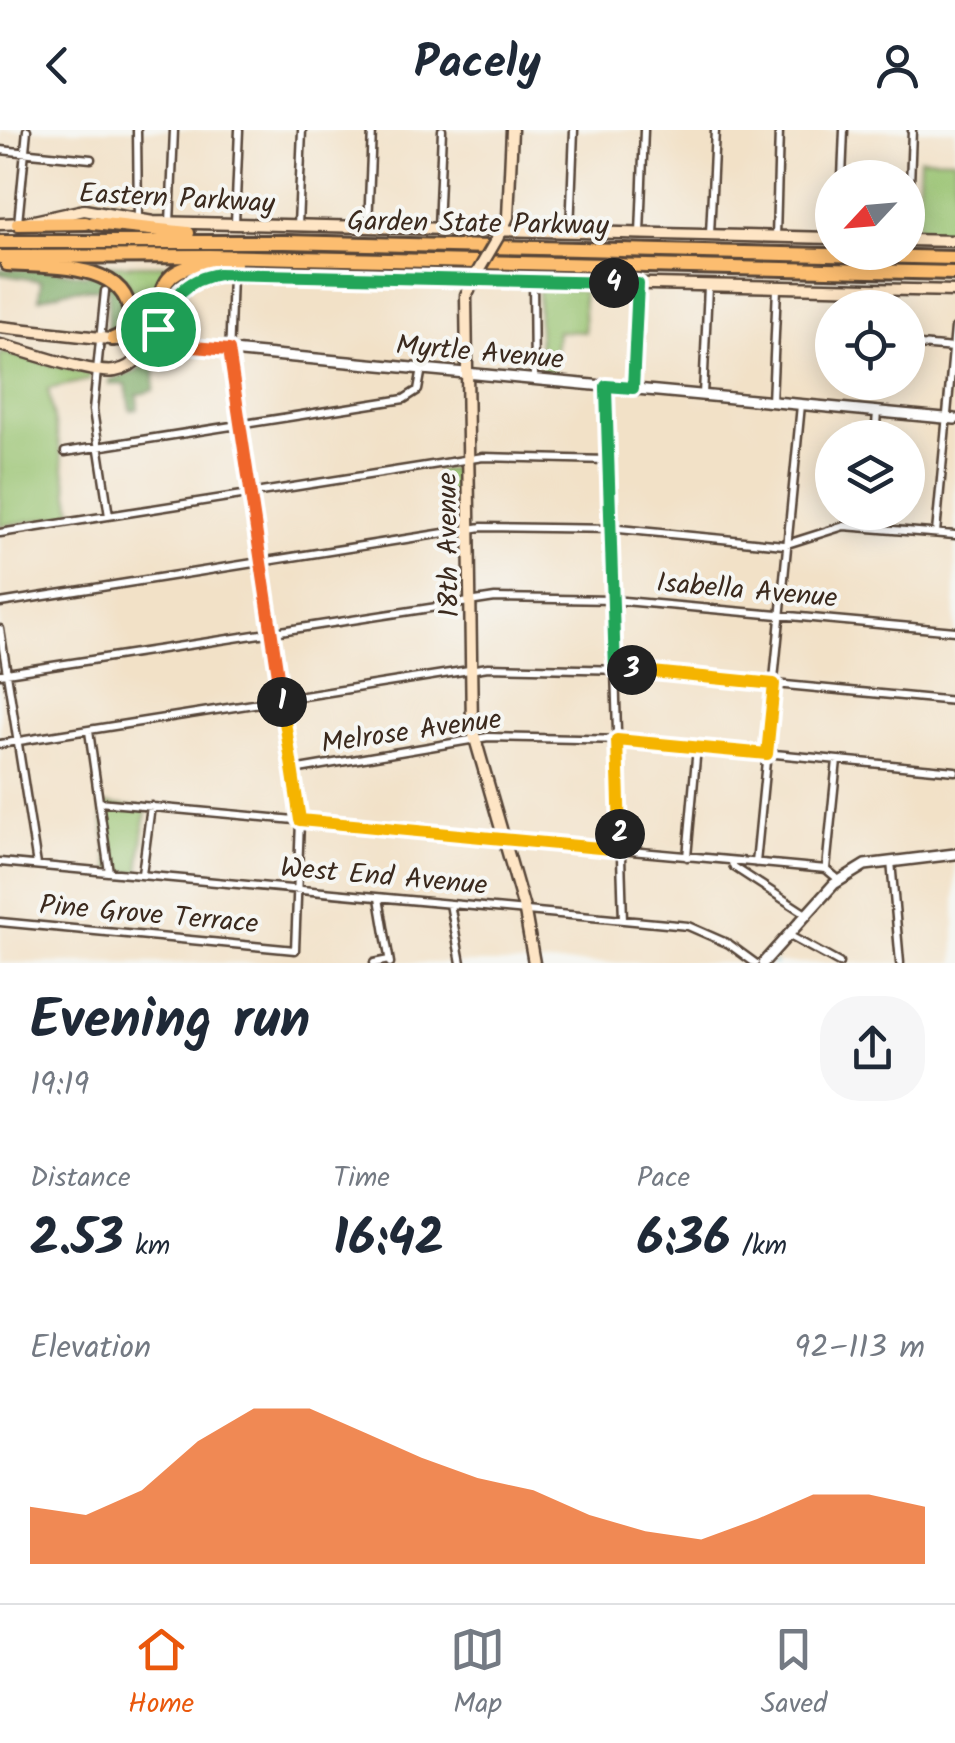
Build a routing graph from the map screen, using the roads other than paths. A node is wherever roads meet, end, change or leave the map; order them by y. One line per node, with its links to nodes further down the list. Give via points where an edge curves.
1 (27, 130): 16 (street)
2 (138, 130): 20 (street)
3 (174, 130): 21 (street)
4 (239, 130): 24 (street)
5 (302, 130): 25 (street)
6 (372, 130): 26 (street)
7 (442, 130): 27 (street)
8 (512, 130): 29 (main road, 18th Avenue, via 508,217)
9 (574, 130): 28 (street)
10 (644, 130): 30 (street)
11 (715, 130): 31 (street)
12 (779, 130): 32 (street)
13 (844, 130): 18 (street)
14 (912, 130): 19 (street)
15 (0, 150): 16 (street)
16 (25, 153): 17 (street); 23 (street)
17 (91, 160)
18 (843, 160)
19 (911, 160)
20 (137, 221): 21 (main road, Eastern Parkway); 23 (main road, Eastern Parkway, via 84,210)
21 (170, 223): 24 (main road, Eastern Parkway)
22 (0, 224): 23 (main road, Eastern Parkway)
23 (18, 224): 37 (highway, via 90,223)
24 (235, 224): 25 (main road, Eastern Parkway)
25 (298, 226): 26 (main road, Eastern Parkway)
26 (368, 227): 27 (main road, Eastern Parkway)
27 (438, 229): 29 (main road, Eastern Parkway)
28 (570, 232): 29 (main road, Eastern Parkway); 30 (main road, Eastern Parkway)
29 (500, 233): 44 (main road, 18th Avenue, bridge)
30 (640, 234): 31 (main road, Eastern Parkway)
31 (710, 235): 32 (main road, Eastern Parkway)
32 (776, 237): 33 (main road, Eastern Parkway)
33 (815, 238)
34 (925, 240): 35 (main road)
35 (955, 241)
36 (0, 242): 37 (highway, Garden State Parkway)
37 (286, 242): 38 (highway, Garden State Parkway)
38 (955, 254)
39 (341, 259): 40 (highway, Garden State Parkway); 41 (highway, Garden State Parkway); 56 (highway, via 184,268 169,275)
40 (0, 260): 55 (highway, via 77,270 113,283 130,314 128,328)
41 (886, 271): 42 (highway, Garden State Parkway); 46 (highway)
42 (955, 273)
43 (232, 274): 44 (main road); 56 (main road, via 201,278 182,289); 60 (street)
44 (475, 276): 45 (main road); 64 (main road, 18th Avenue, via 466,296)
45 (533, 281): 47 (main road); 65 (street)
46 (955, 281)
47 (638, 284): 48 (main road); 67 (street)
48 (708, 285): 49 (main road); 68 (street)
49 (778, 286): 51 (main road); 69 (street)
50 (105, 291): 55 (street)
51 (955, 291)
52 (0, 327): 53 (main road, Myrtle Avenue)
53 (24, 328): 55 (main road, Myrtle Avenue); 61 (main road, via 14,337)
54 (955, 328): 59 (street)
55 (107, 339): 56 (main road, Myrtle Avenue); 63 (street)
56 (146, 343): 60 (street, Myrtle Avenue); 63 (main road, via 124,368)
57 (0, 345): 61 (main road)
58 (925, 345): 59 (street)
59 (954, 348): 72 (street)
60 (229, 350): 62 (street, Myrtle Avenue); 74 (street)
61 (25, 351): 63 (main road)
62 (422, 368): 64 (street, Myrtle Avenue); 74 (street, via 418,390 408,398)
63 (97, 370): 75 (street)
64 (467, 373): 65 (street, Myrtle Avenue); 77 (main road, 18th Avenue)
65 (534, 379): 66 (street, Myrtle Avenue)
66 (606, 386): 67 (street, Myrtle Avenue); 78 (street)
67 (633, 388): 68 (street, Myrtle Avenue)
68 (703, 395): 69 (street, Myrtle Avenue)
69 (772, 402): 70 (street, Myrtle Avenue)
70 (801, 405): 71 (street, Myrtle Avenue); 88 (street)
71 (877, 412): 72 (street, Myrtle Avenue); 73 (street)
72 (951, 419): 86 (street)
73 (876, 420)
74 (240, 424): 75 (street); 79 (street)
75 (98, 447): 76 (street); 80 (street)
76 (65, 452)
77 (468, 459): 78 (street); 79 (street); 81 (main road, 18th Avenue)
78 (608, 460): 82 (street)
79 (250, 494): 80 (street); 89 (street)
80 (109, 516): 85 (street)
81 (469, 530): 82 (street); 89 (street); 90 (main road, 18th Avenue)
82 (610, 530): 88 (street); 91 (street)
83 (829, 530): 88 (street)
84 (906, 530): 86 (street)
85 (0, 532)
86 (936, 533): 87 (street)
87 (955, 535)
88 (788, 544): 93 (street)
89 (260, 562): 92 (street); 96 (street)
90 (470, 600): 91 (street, Isabella Avenue); 96 (street, Isabella Avenue); 97 (main road, 18th Avenue)
91 (612, 600): 93 (street, Isabella Avenue); 98 (street)
92 (0, 603)
93 (781, 613): 95 (street, Isabella Avenue); 100 (street)
94 (0, 629): 99 (street)
95 (955, 631)
96 (271, 632): 99 (street, Isabella Avenue); 101 (street)
97 (471, 670): 98 (street); 101 (street); 104 (main road, 18th Avenue)
98 (615, 670): 100 (street); 105 (street)
99 (3, 673): 106 (street)
100 (774, 684): 102 (street); 109 (street)
101 (282, 700): 103 (street); 111 (street)
102 (955, 702)
103 (88, 731): 106 (street); 113 (street)
104 (474, 740): 105 (street, Melrose Avenue); 111 (street, Melrose Avenue); 116 (main road, 18th Avenue)
105 (617, 740): 108 (street, Melrose Avenue); 117 (street)
106 (18, 741): 107 (street); 124 (street)
107 (0, 744)
108 (698, 747): 109 (street, Melrose Avenue); 119 (street)
109 (767, 754): 110 (street, Melrose Avenue); 123 (street)
110 (836, 760): 112 (street, Melrose Avenue); 125 (street)
111 (292, 770): 115 (street)
112 (955, 772)
113 (99, 802): 114 (street); 126 (street)
114 (151, 806): 115 (street); 127 (street)
115 (300, 820): 116 (street); 129 (street)
116 (504, 840): 117 (street); 132 (main road, 18th Avenue)
117 (621, 850): 119 (street); 134 (street)
118 (955, 854): 121 (street)
119 (687, 856): 120 (street)
120 (731, 860): 123 (street); 133 (street)
121 (891, 860): 128 (street, via 869,863); 144 (street)
122 (0, 862): 124 (street, West End Avenue)
123 (756, 863): 125 (street)
124 (37, 865): 126 (street, West End Avenue)
125 (826, 870): 128 (street)
126 (109, 872): 127 (street, West End Avenue)
127 (142, 874): 129 (street, West End Avenue)
128 (839, 880): 133 (street)
129 (299, 890): 130 (street, West End Avenue); 135 (street, Pine Grove Terrace, via 294,950)
130 (379, 898): 131 (street, West End Avenue); 137 (street)
131 (450, 904): 132 (street, West End Avenue); 139 (street)
132 (525, 912): 134 (street, West End Avenue); 140 (main road, 18th Avenue)
133 (806, 914): 136 (street)
134 (623, 920): 141 (street, West End Avenue, via 702,930)
135 (0, 922)
136 (788, 935): 142 (street); 143 (street)
137 (389, 961): 138 (street)
138 (374, 963)
139 (461, 963)
140 (534, 963)
141 (755, 963)
142 (762, 963)
143 (839, 963)
144 (900, 963)

